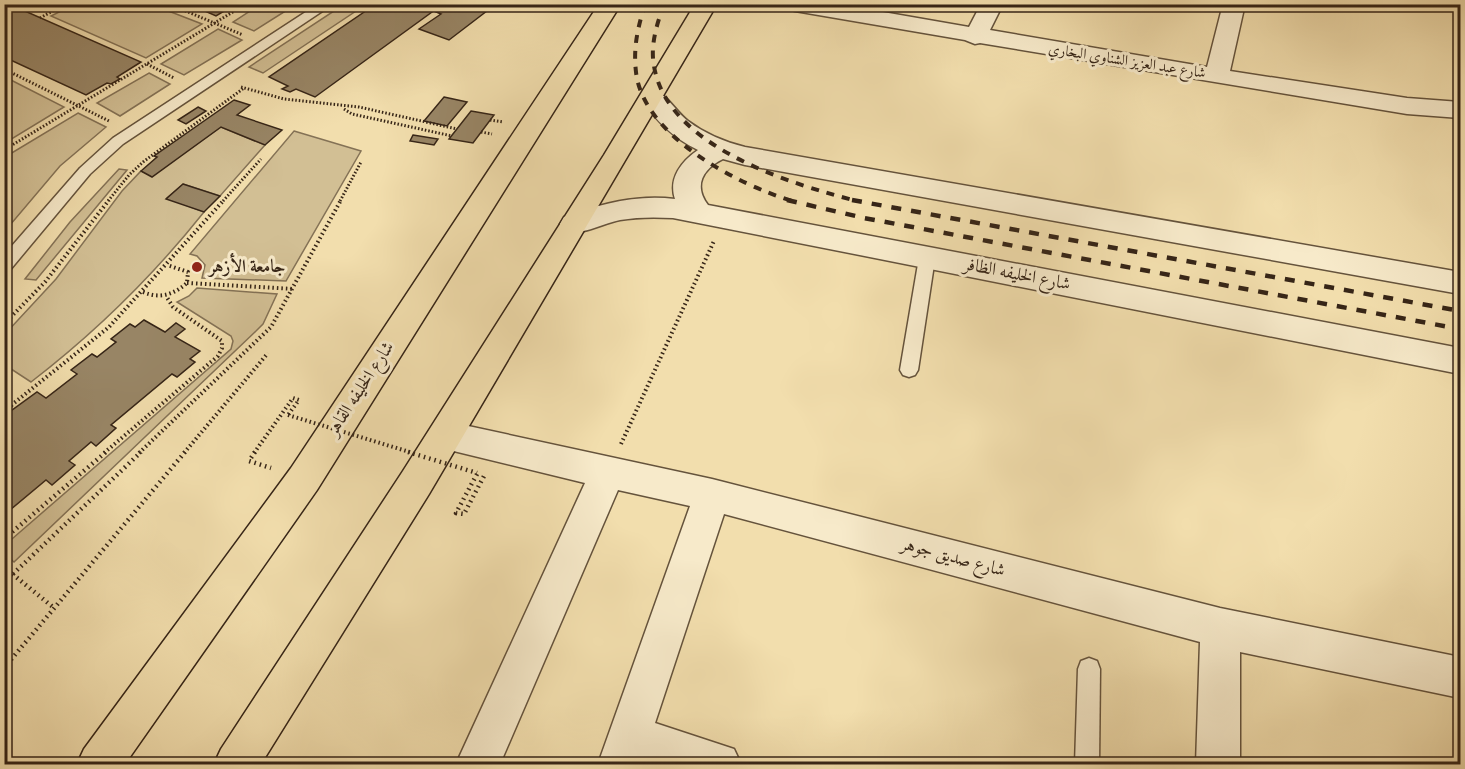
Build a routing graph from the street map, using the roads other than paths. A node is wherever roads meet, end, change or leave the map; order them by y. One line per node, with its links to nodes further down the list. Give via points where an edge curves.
1 (327, 4): 15 (lane, via 136,128 103,154)
2 (610, 4): 26 (main road, شارع الخليفه القاهر, via 304,479)
3 (706, 4): 9 (main road)
4 (795, 4): 7 (street, شارع عبد العزيز الشناوي البخاري)
5 (992, 4): 7 (street)
6 (1234, 4): 8 (street)
7 (975, 37): 8 (street, شارع عبد العزيز الشناوي البخاري)
8 (1217, 76): 10 (street, شارع عبد العزيز الشناوي البخاري, via 1407,106)
9 (653, 98): 11 (street, via 681,129); 13 (main road)
10 (1461, 110)
11 (720, 149): 12 (street, via 700,160 688,176 687,195); 16 (street)
12 (711, 215): 13 (street, شارع الخليفه الظافر, via 636,207); 14 (street, شارع الخليفه الظافر)
13 (574, 224): 19 (main road)
14 (927, 258): 17 (street, شارع الخليفه الظافر); 18 (lane)
15 (4, 266)
16 (1461, 283)
17 (1461, 360)
18 (909, 370)
19 (445, 436): 20 (street, شارع صديق جوهر); 27 (main road)
20 (608, 472): 21 (street, شارع صديق جوهر); 28 (street)
21 (712, 495): 22 (street, شارع صديق جوهر); 25 (street)
22 (1220, 628): 24 (street, شارع صديق جوهر); 31 (street)
23 (1089, 669): 30 (lane)
24 (1461, 678)
25 (625, 751): 29 (street)
26 (99, 765)
27 (236, 765)
28 (478, 765)
29 (719, 765)
30 (1087, 765)
31 (1218, 765)

